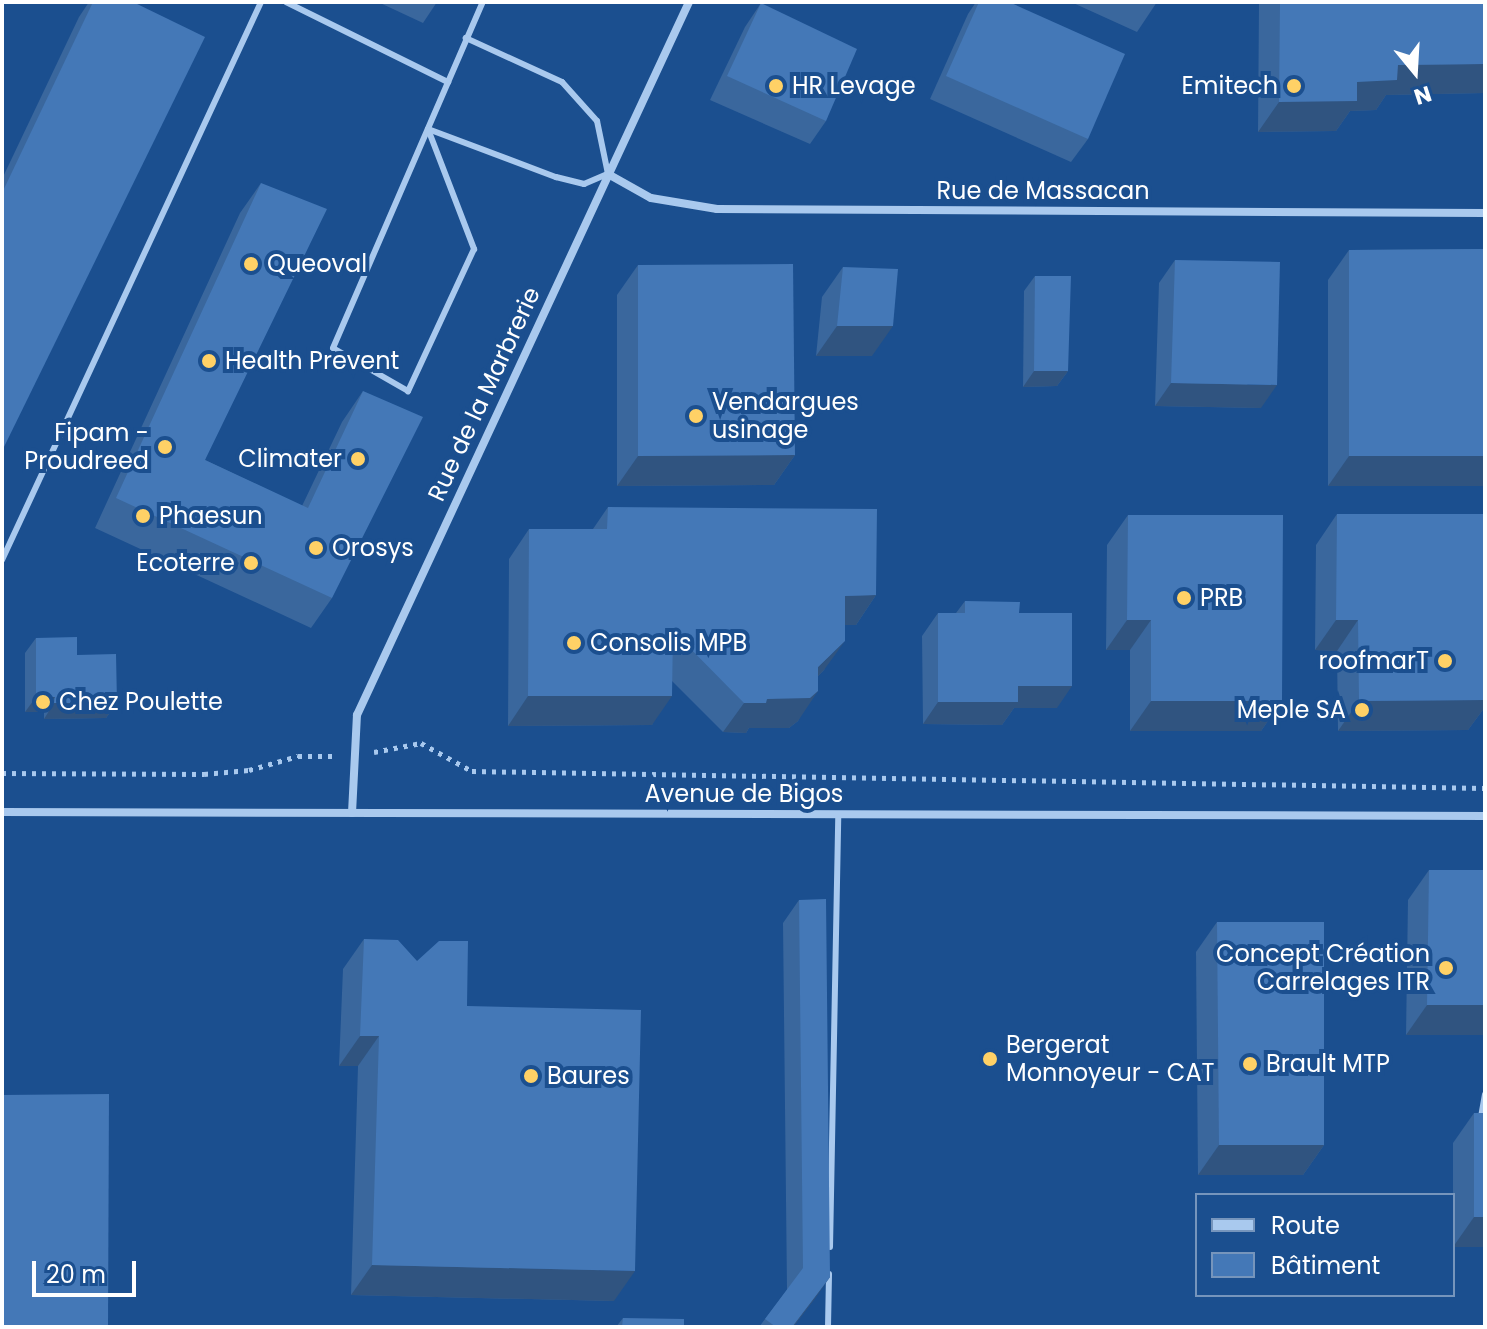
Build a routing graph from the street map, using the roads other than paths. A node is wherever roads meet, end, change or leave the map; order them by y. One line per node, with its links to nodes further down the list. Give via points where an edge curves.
1 (261, 2): 10 (lane)
2 (286, 2): 6 (lane)
3 (483, 2): 5 (lane)
4 (689, 2): 8 (street, Rue de la Marbrerie)
5 (466, 38): 6 (lane); 8 (lane, via 562,82 597,121)
6 (448, 82): 7 (lane)
7 (428, 129): 7 (lane, via 333,348 408,391 474,249); 8 (lane, via 556,177 584,184)
8 (608, 174): 9 (street, Rue de Massacan, via 651,198 717,209); 12 (street, Rue de la Marbrerie, via 357,715)
9 (1485, 213)
10 (2, 560)
11 (2, 812): 12 (street, Avenue de Bigos)
12 (352, 813): 13 (street, Avenue de Bigos)
13 (838, 814): 14 (street, Avenue de Bigos); 17 (lane)
14 (1485, 816)
15 (1485, 1094): 16 (lane)
16 (1480, 1128)
17 (828, 1327)

